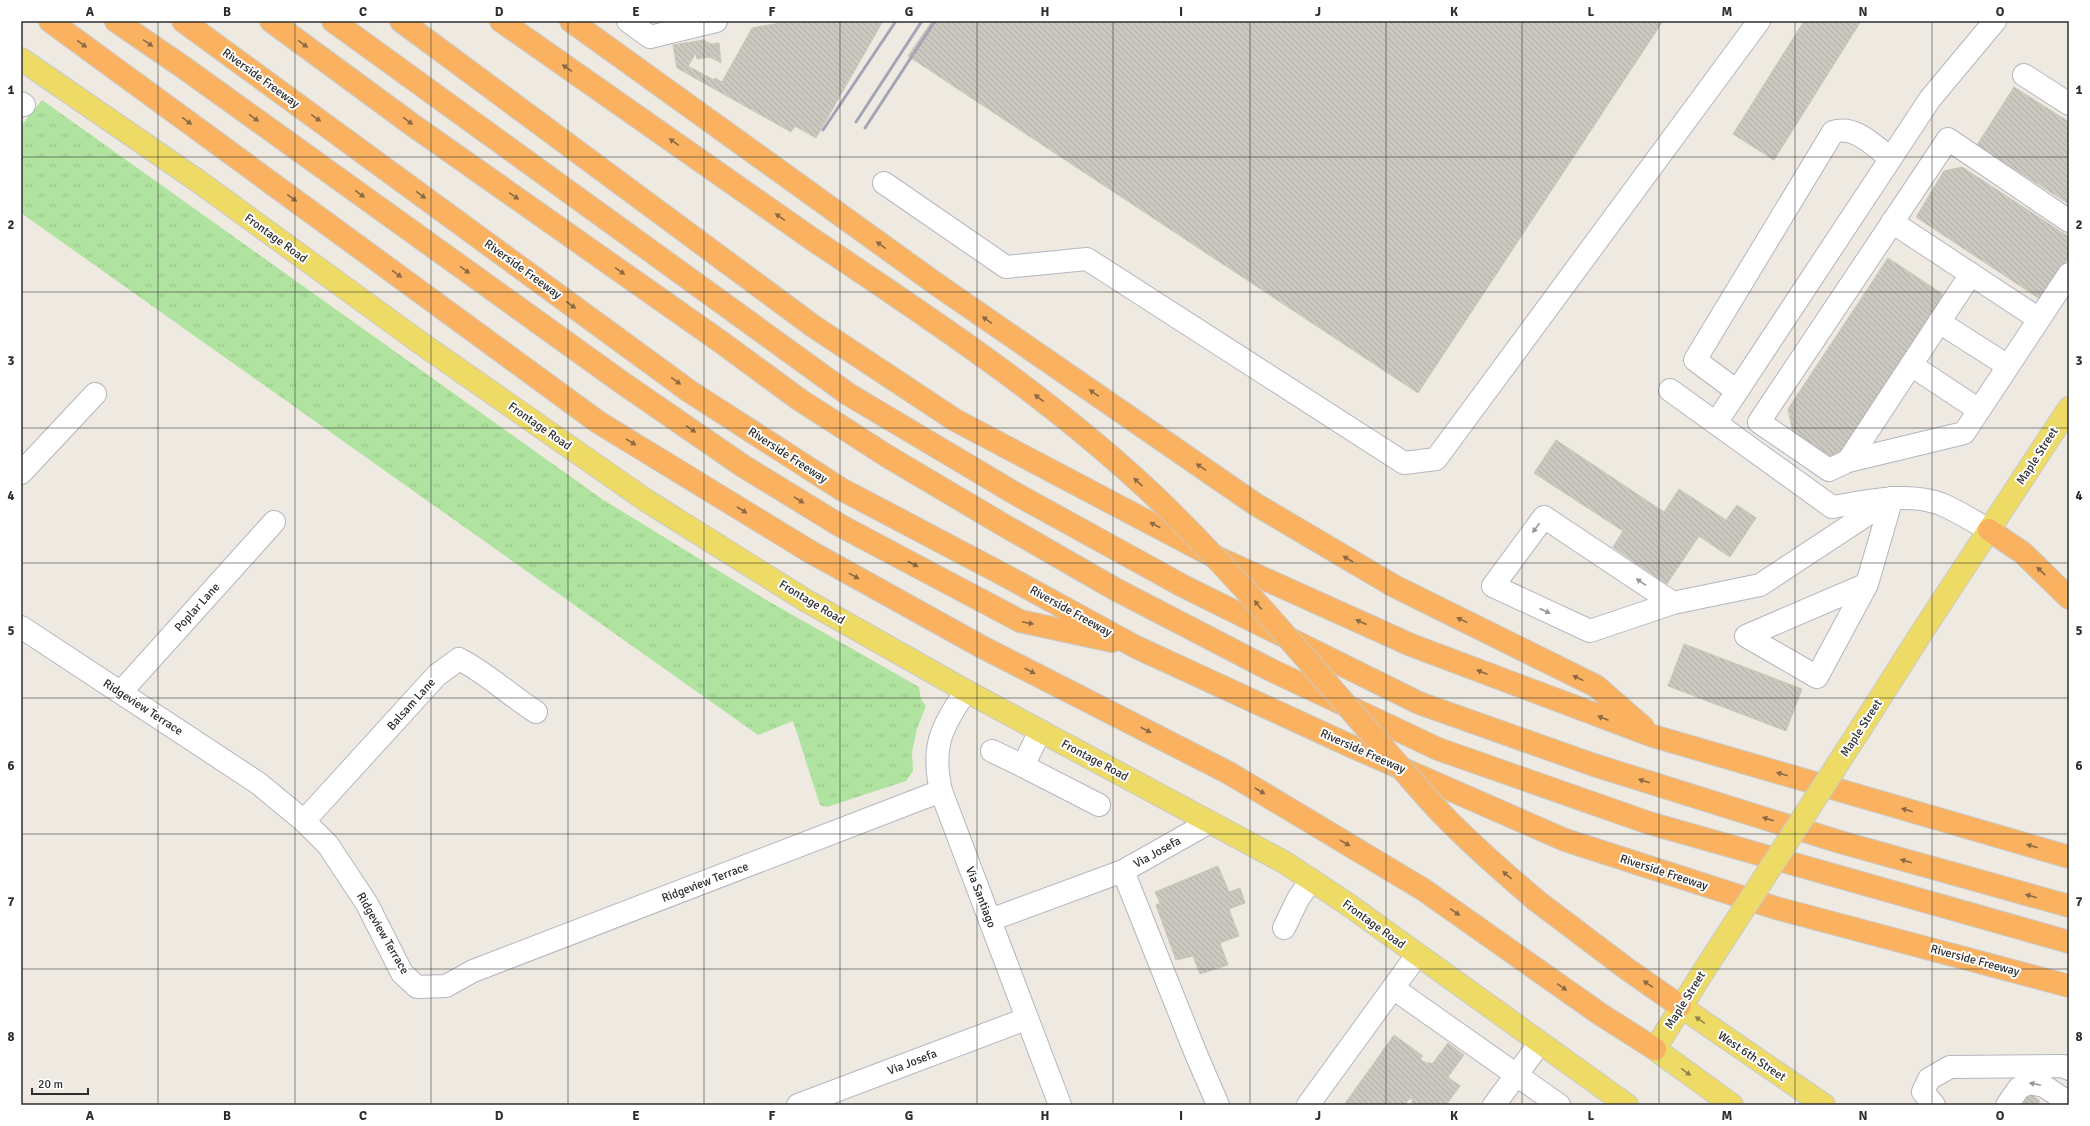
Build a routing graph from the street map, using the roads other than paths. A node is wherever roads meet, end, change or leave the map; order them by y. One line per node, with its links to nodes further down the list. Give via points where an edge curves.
1 (50, 21): 66 (highway, one-way to 66, via 598,422 809,551 982,647 1242,780 1424,890 1600,1014)
2 (116, 21): 41 (highway, one-way to 41, via 624,384 743,466 841,526 1020,621)
3 (182, 21): 41 (highway, Riverside Freeway, one-way to 41, via 689,391 841,489)
4 (271, 21): 59 (highway, one-way to 59, via 414,126 814,409 887,456 1115,589 1269,669 1438,749 1649,823)
5 (333, 21): 56 (highway, one-way to 5, via 1840,842 1594,765 1419,703 1183,586 1016,494 848,394)
6 (401, 21): 46 (highway, one-way to 6, via 1411,645 1207,553 955,420 813,326)
7 (501, 21): 63 (highway, one-way to 7, bridge, via 1537,901 1493,864 1440,812 1228,571 1139,482 1084,433 1022,384 934,321 812,239)
8 (571, 21): 46 (highway, one-way to 8, via 1596,686 1394,586 1255,504 938,286)
9 (628, 21): 10 (street, via 650,37)
10 (716, 21)
11 (1759, 21): 17 (street, via 1436,459 1404,463 1088,259 1006,267)
12 (1995, 21): 16 (street, via 1930,99)
13 (21, 59): 42 (main road, Frontage Road, via 198,181 422,344 646,501 806,600)
14 (2024, 75): 15 (street)
15 (2069, 104)
16 (1890, 158): 27 (street); 27 (street, via 1855,132 1843,129 1833,132 1696,360)
17 (884, 183)
18 (2069, 221): 19 (street, via 1948,139)
19 (1892, 222): 20 (street); 32 (street, via 1759,422 1829,470)
20 (1971, 274): 22 (street); 23 (street)
21 (2069, 274): 22 (street)
22 (2039, 319): 25 (street)
23 (1939, 322): 24 (street); 25 (street)
24 (1911, 366): 30 (street); 32 (street)
25 (2008, 366): 30 (street)
26 (1670, 390): 31 (street)
27 (1737, 391): 31 (street)
28 (95, 394): 33 (street)
29 (2069, 408): 36 (main road, Maple Street)
30 (1979, 410): 32 (street, via 1964,433)
31 (1716, 423): 34 (street, via 1832,507)
32 (1848, 461)
33 (21, 473)
34 (1892, 498): 36 (street, via 1924,499 1939,503); 37 (street); 39 (street, via 1760,585)
35 (274, 522): 43 (street, Poplar Lane)
36 (1989, 530): 38 (highway, one-way to 36, via 2022,553); 63 (main road, Maple Street, bridge)
37 (1867, 584): 37 (street, via 1816,677 1746,636 1853,590)
38 (2069, 598)
39 (1673, 603): 39 (street, one-way to 39, via 1544,517 1493,586 1590,631)
40 (21, 627): 43 (street, Ridgeview Terrace)
41 (1136, 647): 61 (highway, Riverside Freeway, via 1353,747 1565,840 1776,908)
42 (966, 691): 45 (main road, Frontage Road); 49 (street, Via Santiago, via 951,713 937,752 936,771)
43 (121, 692): 51 (street, Ridgeview Terrace, via 258,783)
44 (536, 712): 51 (street, Balsam Lane, via 478,669 459,659 437,675)
45 (1040, 731): 48 (street); 52 (main road, Frontage Road)
46 (1653, 736): 53 (highway, one-way to 46)
47 (992, 751): 48 (street)
48 (1023, 766): 50 (street)
49 (941, 792): 51 (street, Ridgeview Terrace, via 473,971 446,986 417,987 402,973 368,904 328,845); 57 (street, Via Santiago)
50 (1099, 805)
51 (304, 821)
52 (1210, 822): 54 (street, Via Josefa); 55 (main road, Frontage Road, via 1284,862)
53 (2069, 857)
54 (1123, 870): 57 (street, Via Josefa); 72 (street)
55 (1311, 880): 58 (street, via 1298,899); 60 (main road, Frontage Road)
56 (2069, 906)
57 (990, 920): 64 (street, Via Santiago)
58 (1284, 928)
59 (2069, 942)
60 (1417, 955): 62 (street); 65 (main road, Frontage Road)
61 (2069, 986)
62 (1393, 988): 68 (street); 73 (street)
63 (1680, 1006): 66 (main road, Maple Street); 78 (main road, West 6th Street, one-way to 63)
64 (1026, 1019): 70 (street, Via Josefa); 71 (street, Via Santiago)
65 (1540, 1043): 68 (street); 76 (main road, Frontage Road)
66 (1655, 1049): 77 (main road, one-way to 77)
67 (2069, 1069): 79 (street, via 2063,1066 1950,1066 1930,1079 1923,1092)
68 (1517, 1074): 74 (street); 75 (street)
69 (2069, 1103): 80 (street, one-way to 80, via 2044,1086 2029,1083 2019,1088)
70 (798, 1105)
71 (1060, 1105)
72 (1218, 1105)
73 (1308, 1105)
74 (1494, 1105)
75 (1559, 1105)
76 (1627, 1105)
77 (1732, 1105)
78 (1824, 1105)
79 (1934, 1105)
80 (2007, 1105)

